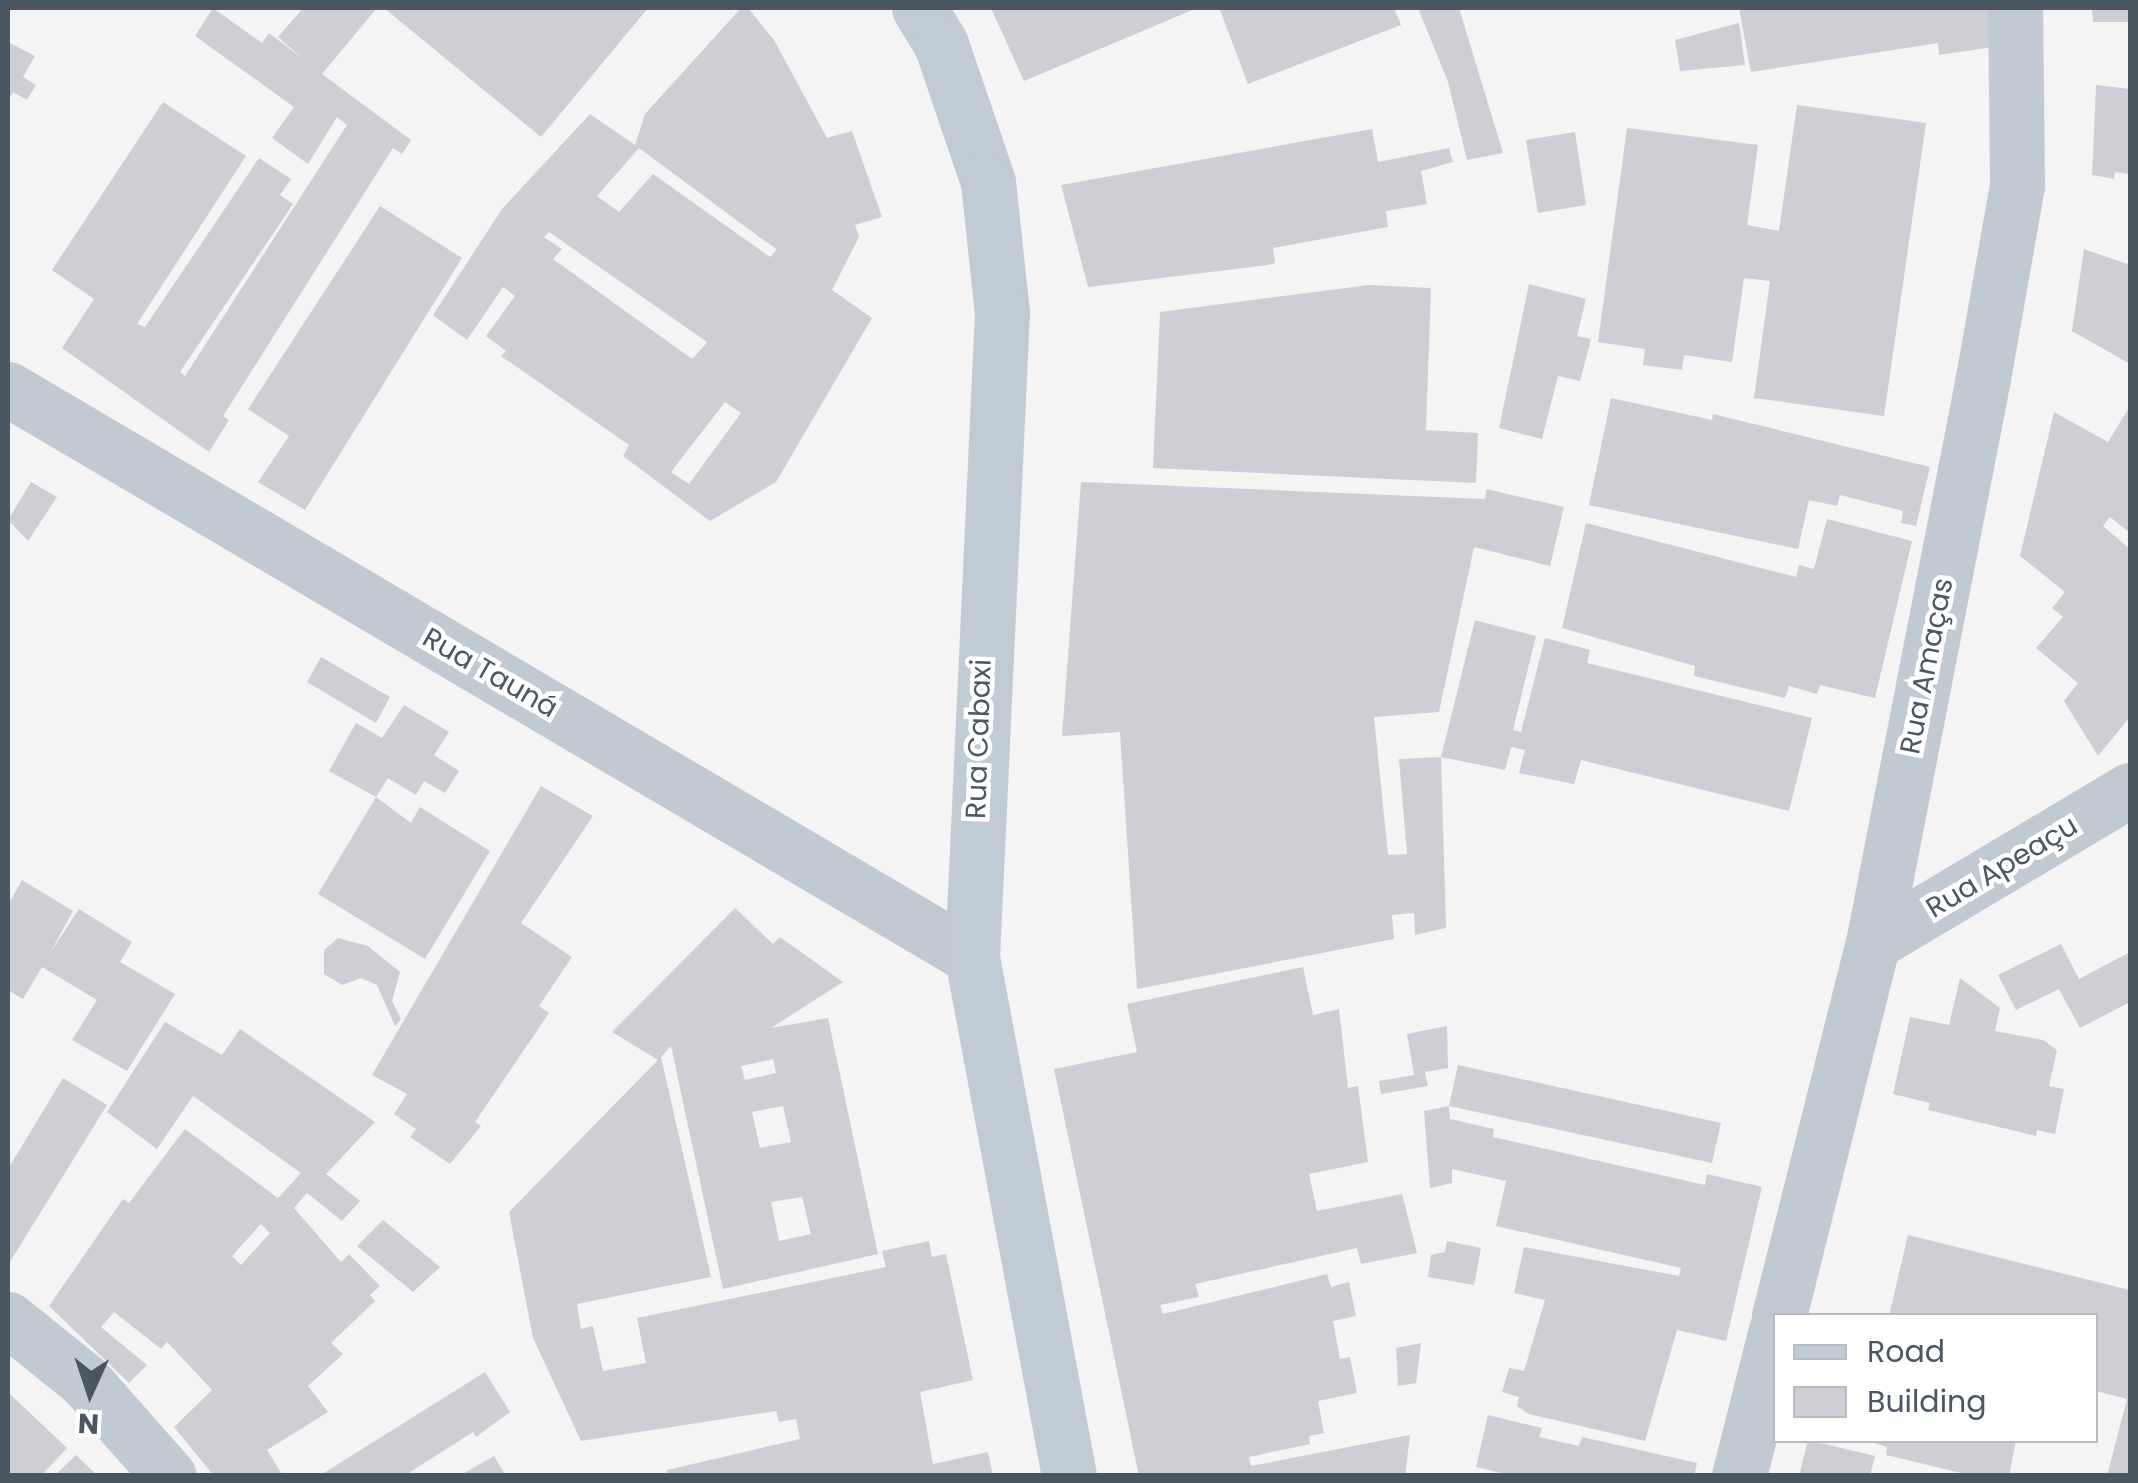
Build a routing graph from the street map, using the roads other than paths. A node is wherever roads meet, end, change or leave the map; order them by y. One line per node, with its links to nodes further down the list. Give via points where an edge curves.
1 (919, 8): 6 (street, Rua Cabaxi, via 941,44 988,182 1002,312)
2 (2016, 8): 5 (street, Rua Amaças, via 2017,185)
3 (8, 389): 6 (street, Rua Tauná)
4 (2130, 790): 5 (street, Rua Apeaçu)
5 (1873, 944): 7 (street, Rua Amaças)
6 (972, 957): 11 (street, Rua Cabaxi)
7 (1780, 1313)
8 (8, 1319): 10 (street, via 84,1380)
9 (1773, 1342): 12 (street)
10 (169, 1476)
11 (1069, 1476)
12 (1739, 1476)

